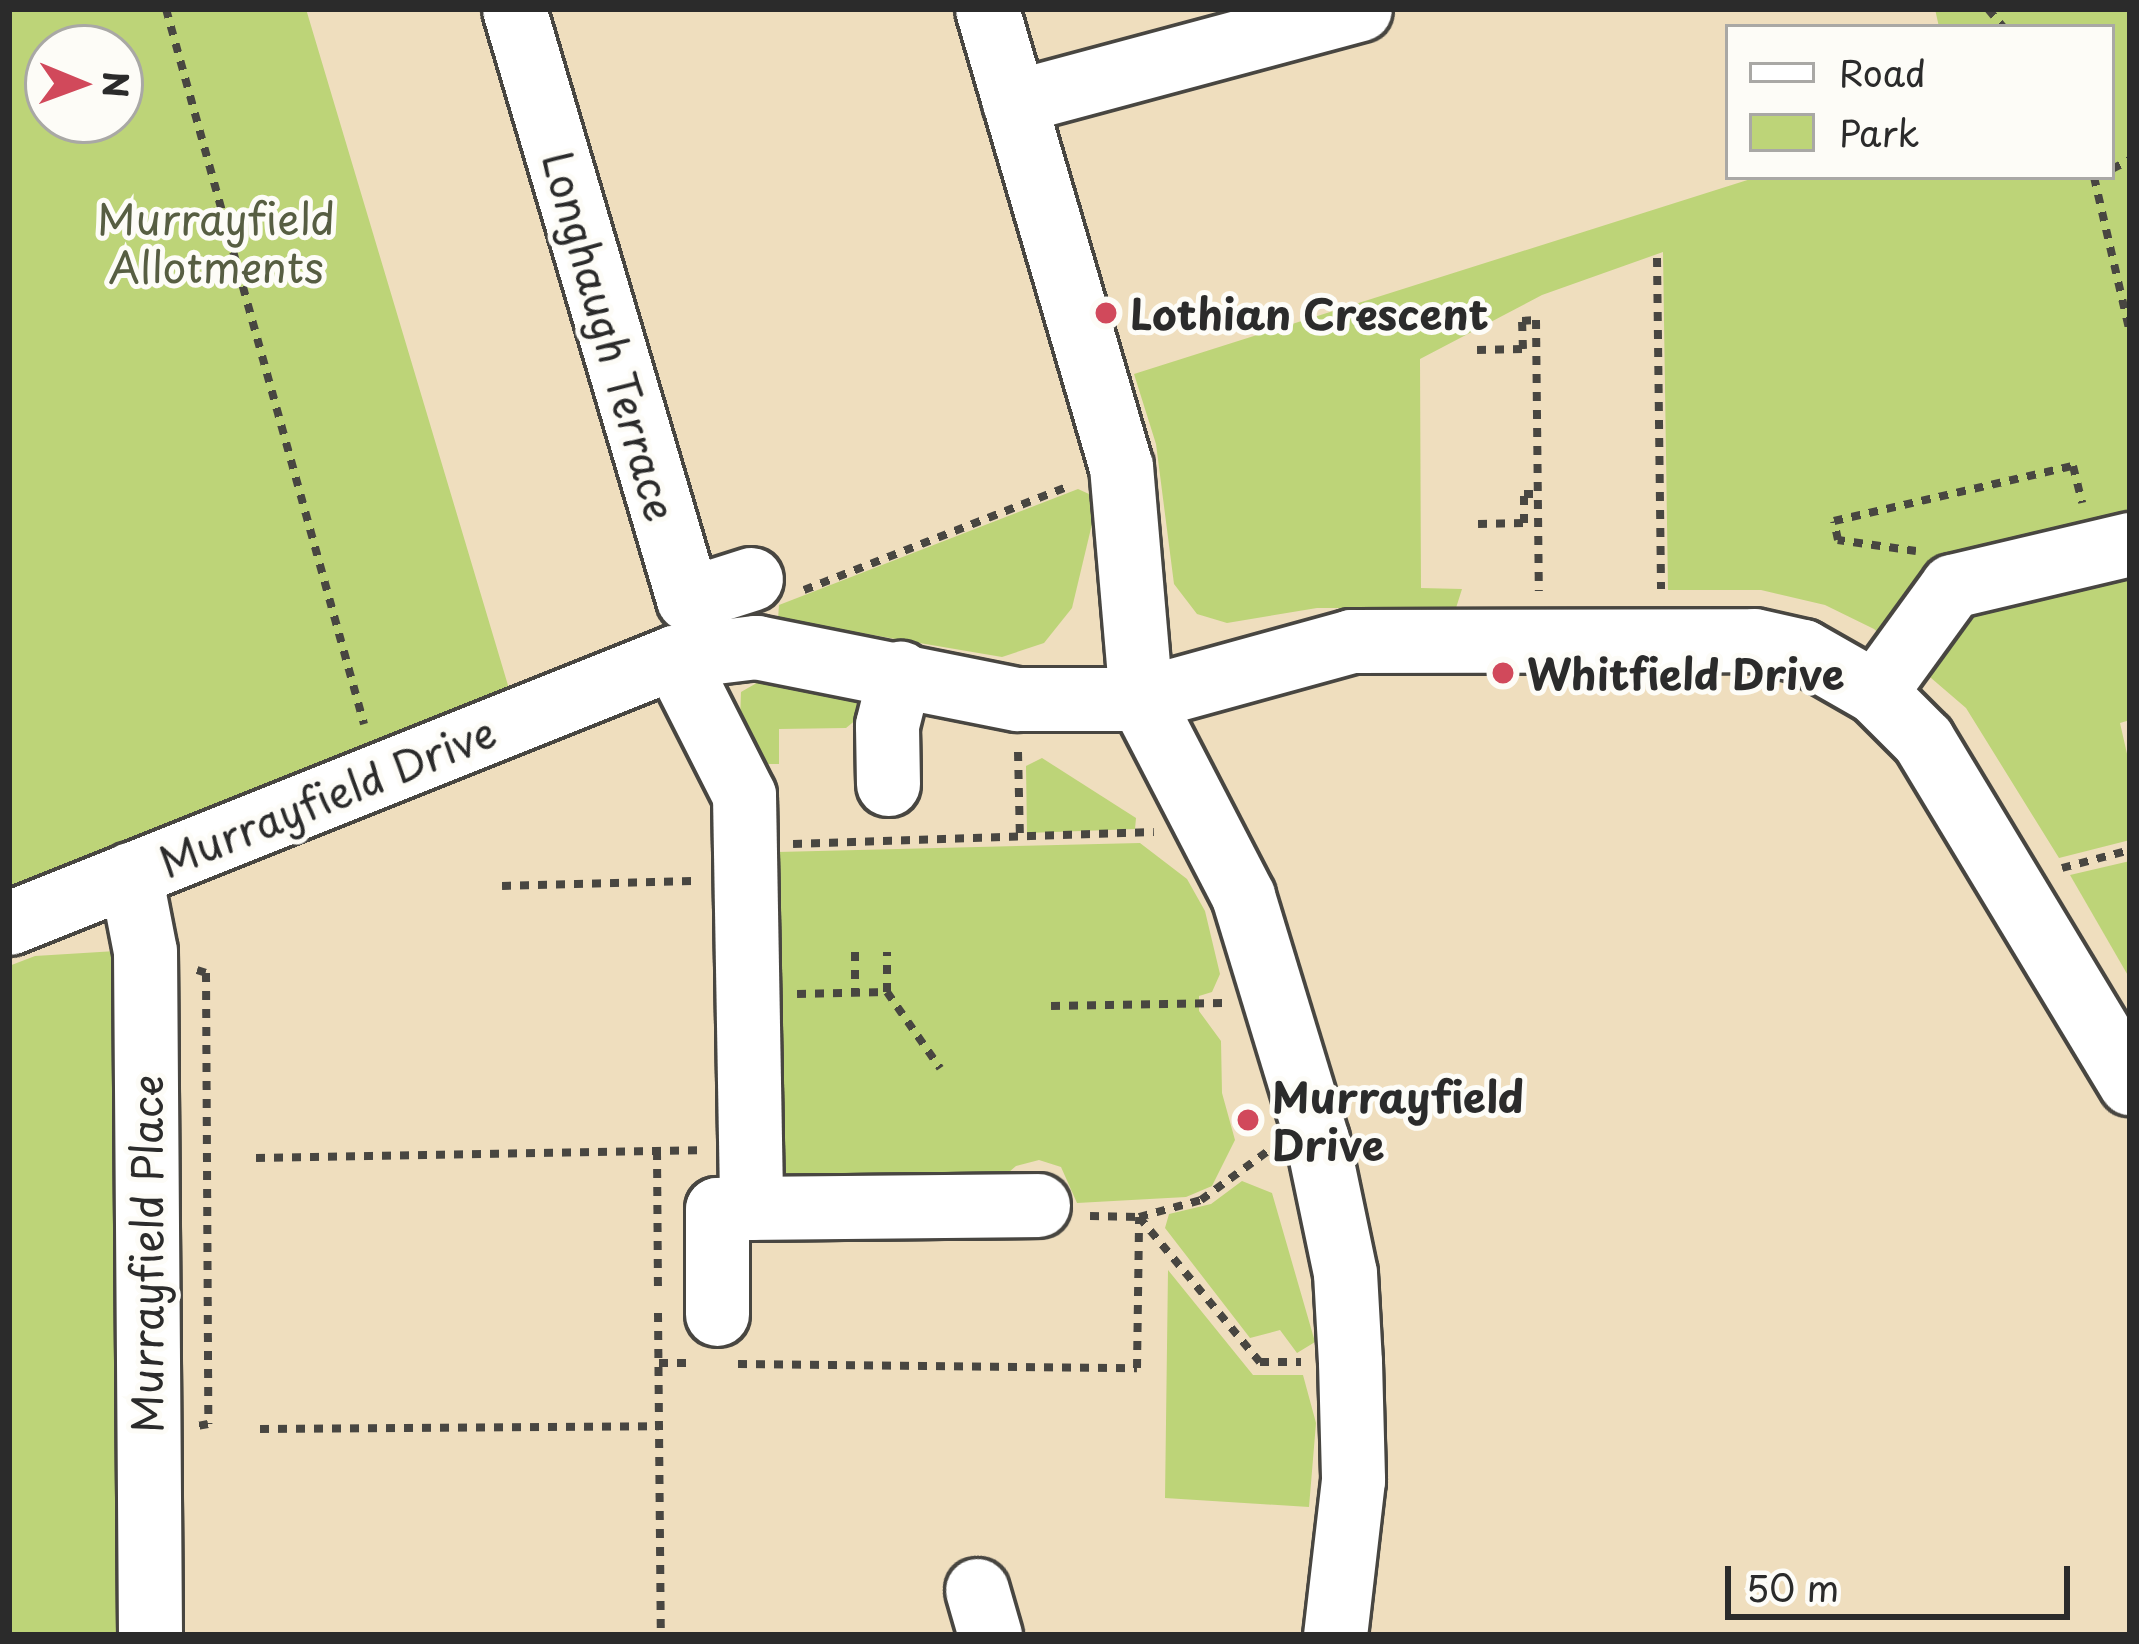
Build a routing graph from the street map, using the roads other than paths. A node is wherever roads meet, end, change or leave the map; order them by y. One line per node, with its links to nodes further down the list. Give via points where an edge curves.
1 (514, 9): 6 (street, Longhaugh Terrace, via 688,599)
2 (988, 9): 4 (street)
3 (1360, 9): 4 (street)
4 (1014, 102): 10 (street, via 1121,466)
5 (2112, 548): 9 (street, via 1952,586)
6 (752, 579)
7 (674, 657): 8 (street, Murrayfield Drive, via 756,647); 12 (street, Murrayfield Drive); 15 (street, via 744,795)
8 (900, 673): 10 (street, Murrayfield Drive, via 1016,699); 11 (street, via 887,725)
9 (1875, 692): 10 (street, via 1803,651 1754,640 1351,641); 14 (street, via 1923,740 1961,798)
10 (1141, 699): 19 (street, via 1243,896 1317,1139 1345,1273 1353,1480)
11 (888, 784)
12 (130, 874): 13 (street, Murrayfield Drive); 18 (street, Murrayfield Place, via 145,951)
13 (9, 923)
14 (2130, 1083)
15 (750, 1179): 16 (street); 17 (street, via 717,1209)
16 (1038, 1205)
17 (711, 1347)
18 (150, 1635)
19 (1336, 1635)

